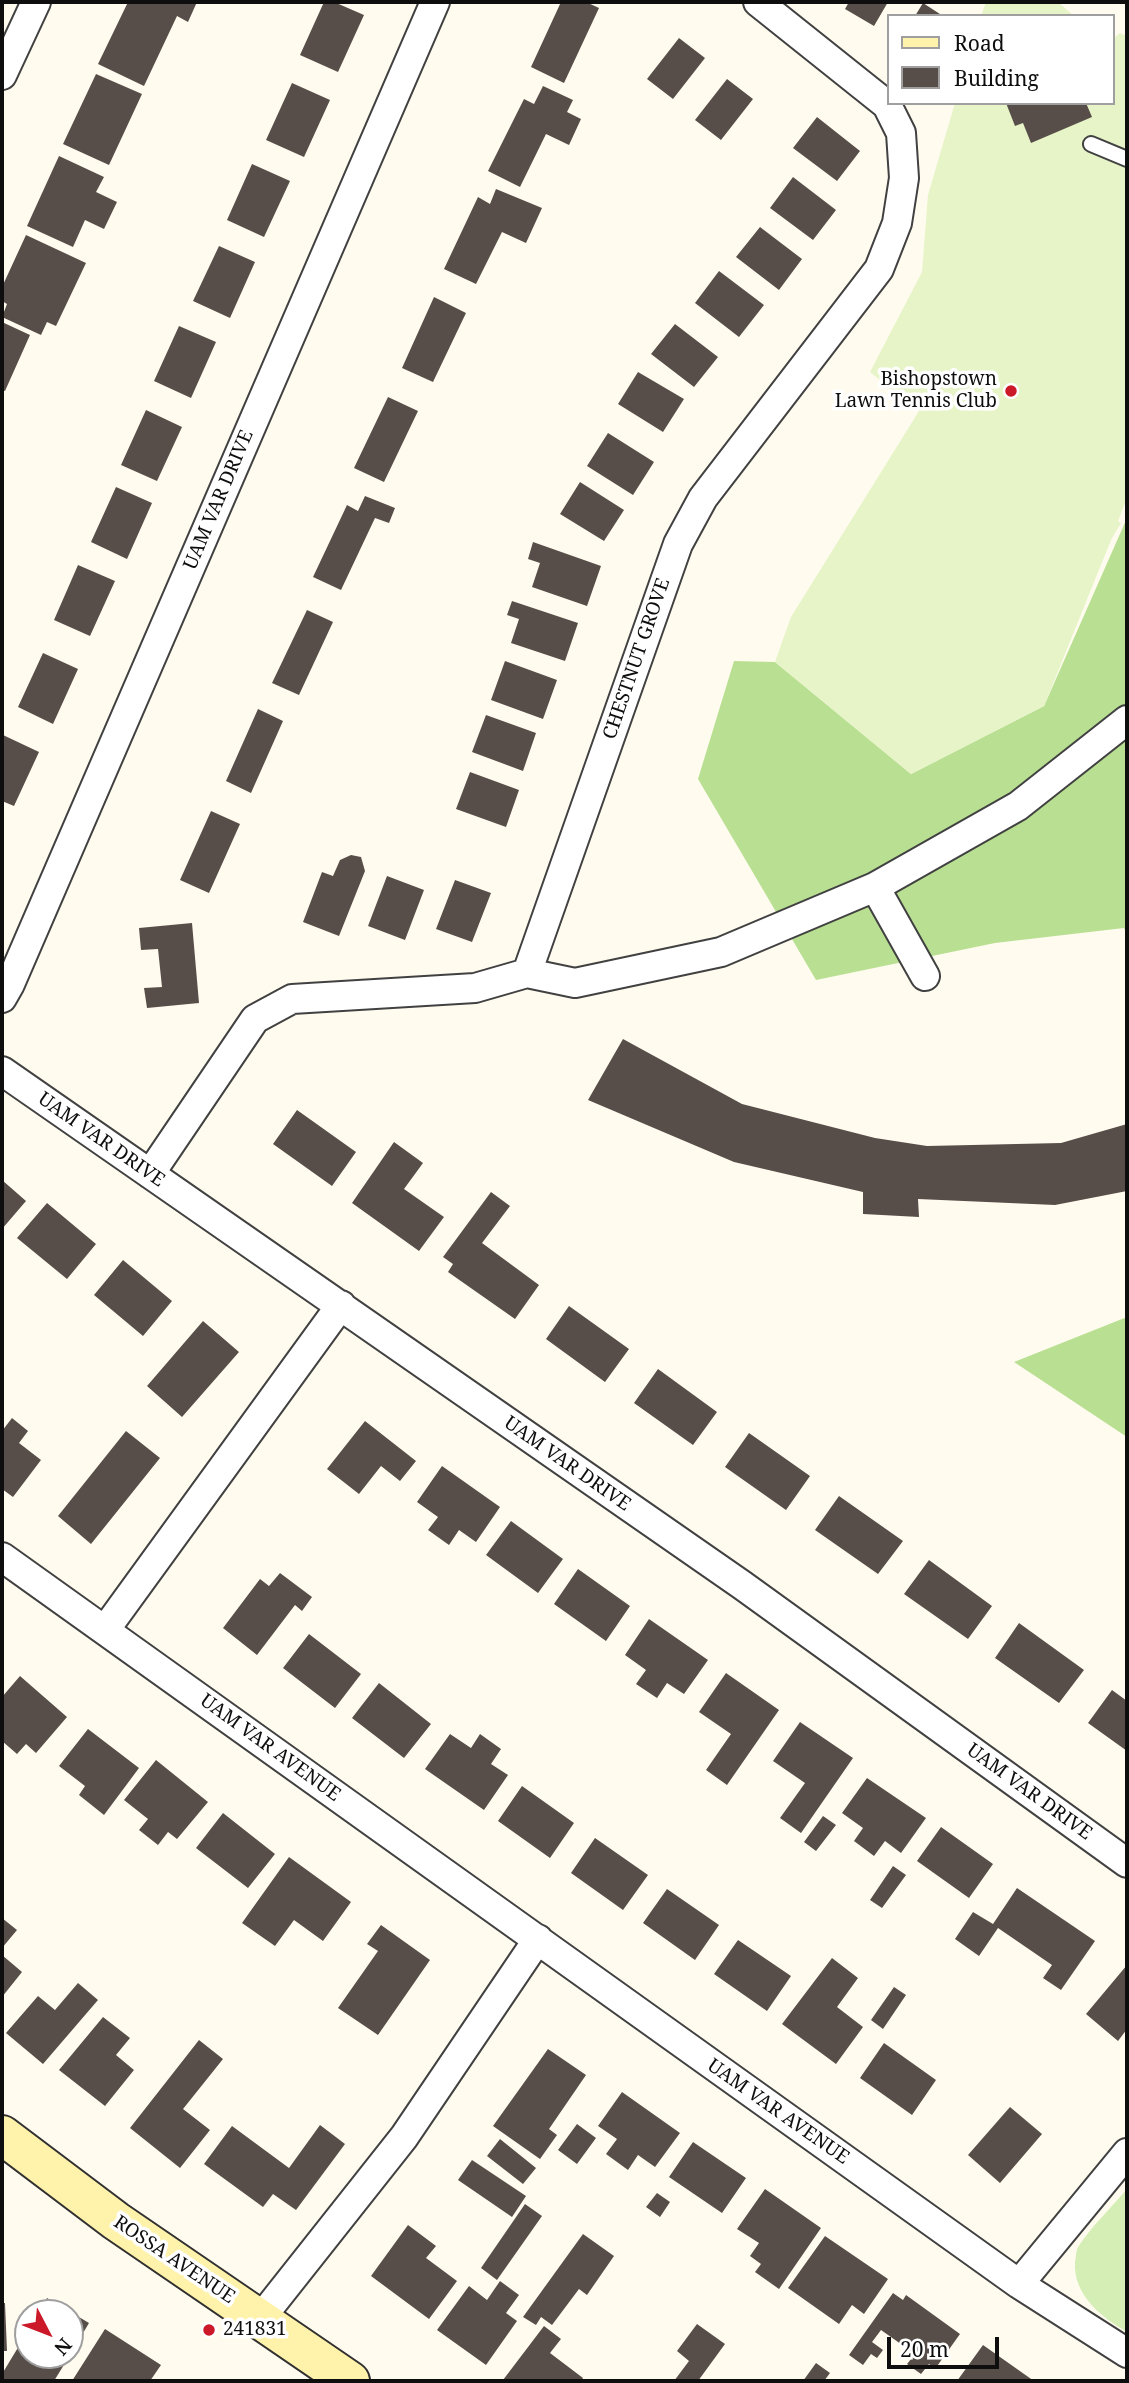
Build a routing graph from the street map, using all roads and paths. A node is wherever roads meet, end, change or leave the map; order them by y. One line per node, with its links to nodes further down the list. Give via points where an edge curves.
1 (36, 2): 4 (street)
2 (435, 2): 11 (street, UAM VAR DRIVE)
3 (758, 2): 9 (street, CHESTNUT GROVE, via 887,105 901,133 904,178 897,223 879,269 703,498 678,544)
4 (2, 75)
5 (1091, 144): 6 (lane)
6 (1127, 159)
7 (1127, 720): 8 (street, via 1018,806)
8 (875, 887): 9 (street, via 721,952 575,983); 10 (street)
9 (527, 973): 13 (street, via 475,988 292,999 255,1019)
10 (925, 976)
11 (2, 998)
12 (2, 1071): 13 (street, UAM VAR DRIVE)
13 (150, 1174): 14 (street, UAM VAR DRIVE)
14 (341, 1305): 16 (street); 17 (street, UAM VAR DRIVE, via 742,1585)
15 (2, 1557): 16 (street, UAM VAR AVENUE)
16 (105, 1630): 18 (street, UAM VAR AVENUE)
17 (1127, 1863)
18 (538, 1940): 21 (street, UAM VAR AVENUE); 22 (street, via 404,2137)
19 (2, 2135): 22 (street, ROSSA AVENUE, via 116,2221)
20 (1127, 2153): 21 (street)
21 (1019, 2284): 23 (street, UAM VAR AVENUE)
22 (260, 2319): 24 (street, ROSSA AVENUE)
23 (1127, 2353)
24 (349, 2381)

